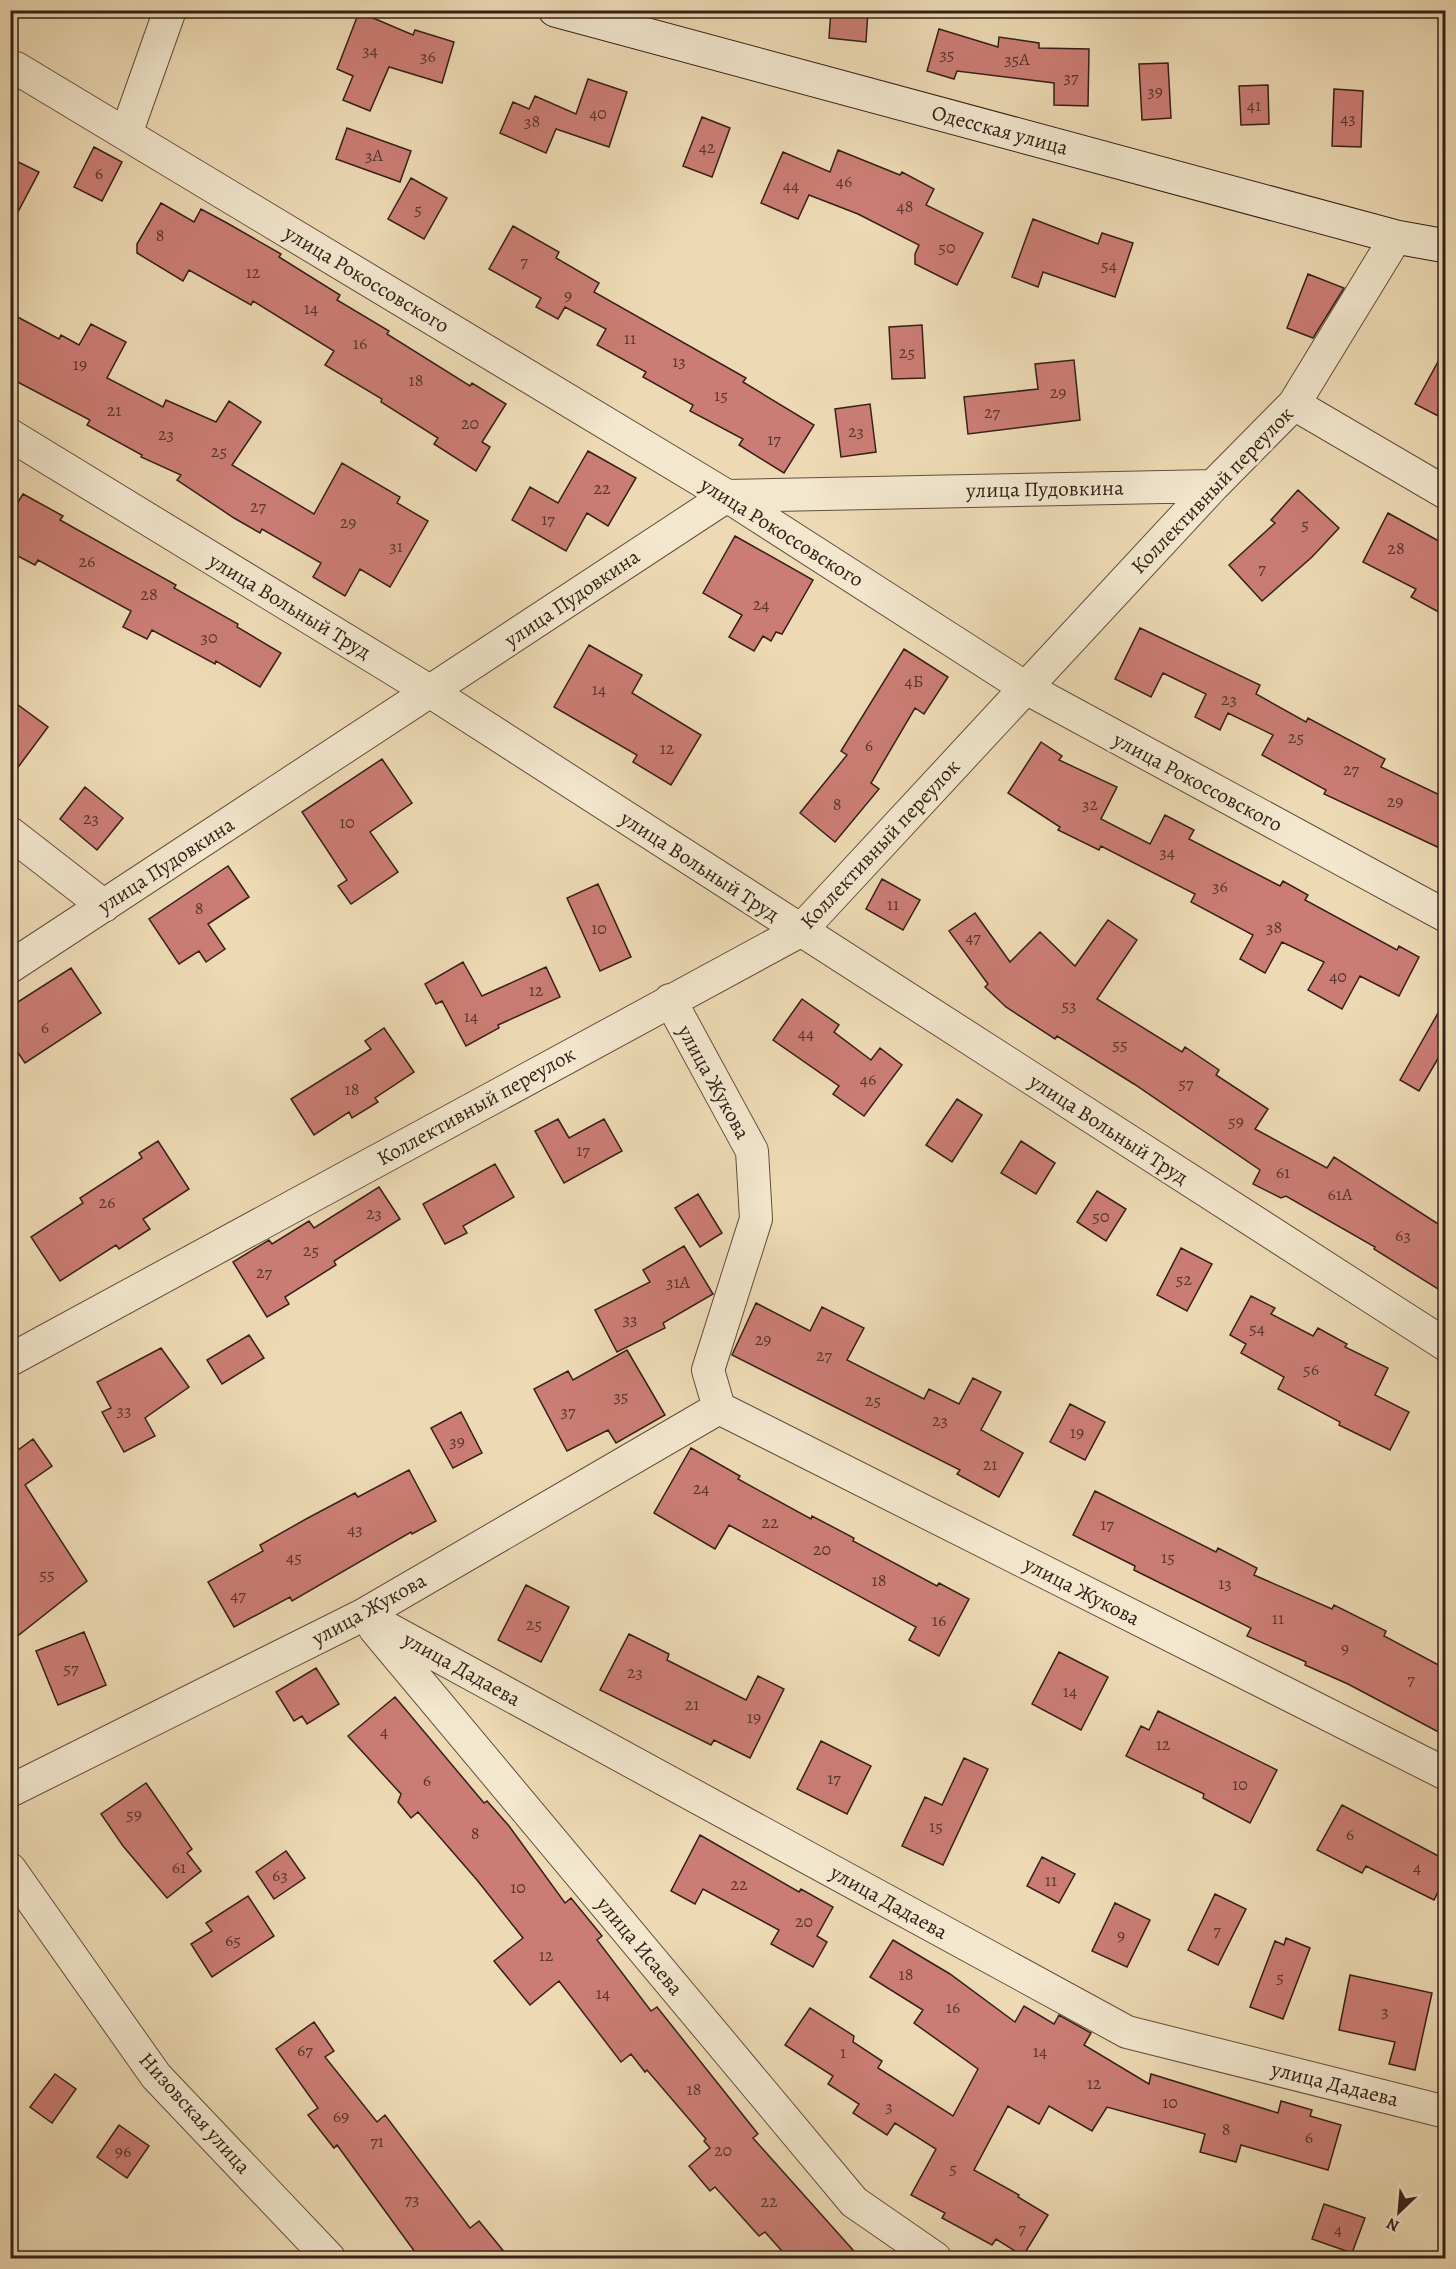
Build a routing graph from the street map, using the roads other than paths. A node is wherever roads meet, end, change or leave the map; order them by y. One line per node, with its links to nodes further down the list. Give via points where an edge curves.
1 (170, 10): 4 (street)
2 (555, 10): 5 (main road, Одесская улица)
3 (16, 68): 4 (street, улица Рокоссовского)
4 (126, 134): 11 (street, улица Рокоссовского)
5 (1396, 237): 6 (main road, Одесская улица); 7 (street, Коллективный переулок)
6 (1446, 246)
7 (1294, 405): 9 (street, Коллективный переулок); 10 (street)
8 (10, 435): 13 (street, улица Вольный Труд)
9 (1213, 486): 11 (street, улица Пудовкина); 12 (street, Коллективный переулок)
10 (1446, 493)
11 (727, 496): 12 (street, улица Рокоссовского); 13 (street, улица Пудовкина)
12 (1026, 688): 16 (street, улица Рокоссовского); 17 (street, Коллективный переулок)
13 (431, 692): 15 (street, улица Пудовкина); 17 (street, улица Вольный Труд)
14 (10, 833): 15 (street)
15 (104, 906): 18 (street, улица Пудовкина)
16 (1446, 916)
17 (800, 931): 19 (street, Коллективный переулок); 20 (street, улица Вольный Труд)
18 (10, 967)
19 (670, 1000): 21 (street, Коллективный переулок); 22 (street, улица Жукова, via 752,1151 756,1219 708,1370)
20 (1446, 1345)
21 (10, 1360)
22 (719, 1408): 23 (street, улица Жукова); 24 (street, улица Жукова)
23 (363, 1615): 25 (street, улица Жукова); 27 (street, улица Дадаева, via 1127,2032); 29 (street, улица Исаева, via 855,2202)
24 (1446, 1774)
25 (10, 1791)
26 (10, 1869): 28 (street, Низовская улица, via 156,2076)
27 (1446, 2112)
28 (329, 2259)
29 (935, 2259)

